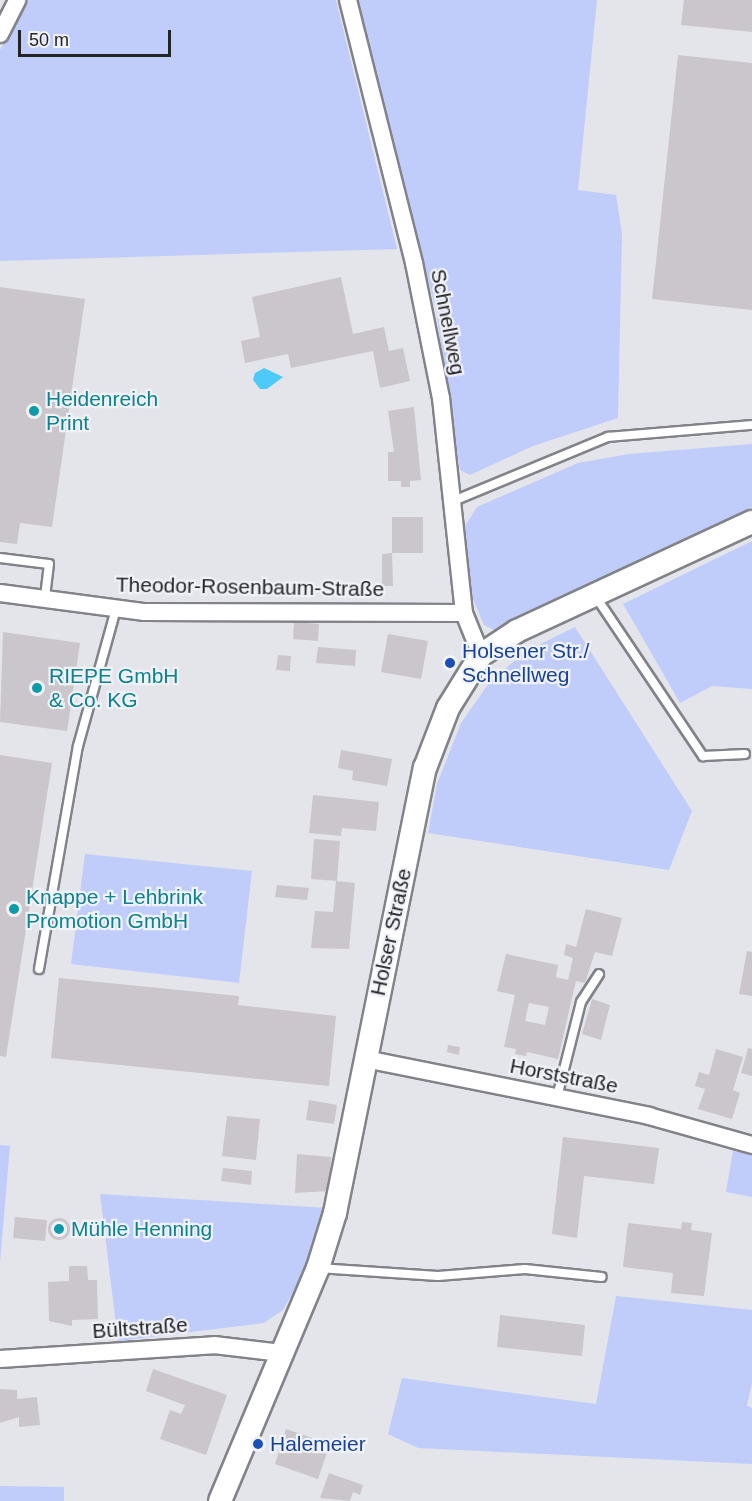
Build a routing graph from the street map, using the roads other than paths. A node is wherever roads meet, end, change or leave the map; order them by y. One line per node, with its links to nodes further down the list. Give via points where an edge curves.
1 (17, 0): 3 (street)
2 (348, 0): 5 (street, Schnellweg, via 414,263 441,398)
3 (0, 34)
4 (752, 425): 5 (lane, via 608,436)
5 (450, 502): 12 (street, Schnellweg)
6 (752, 522): 9 (main road, Holser Straße)
7 (0, 558): 10 (lane, via 49,564)
8 (0, 593): 10 (street, Theodor-Rosenbaum-Straße)
9 (596, 596): 13 (main road, Holser Straße, via 517,632); 14 (lane, via 703,756)
10 (45, 599): 11 (street, Theodor-Rosenbaum-Straße)
11 (116, 609): 12 (street, Theodor-Rosenbaum-Straße); 15 (lane, via 78,746)
12 (464, 614): 13 (street, Schnellweg)
13 (481, 655): 17 (main road, Holser Straße, via 448,708 425,768)
14 (745, 754)
15 (39, 969)
16 (598, 974): 18 (lane, via 581,1002)
17 (365, 1059): 18 (street, Horststraße); 20 (main road, Holser Straße, via 335,1213)
18 (557, 1097): 19 (street, Horststraße, via 649,1116)
19 (752, 1145)
20 (318, 1268): 21 (lane, via 438,1276 525,1269); 22 (main road, Holser Straße)
21 (602, 1277)
22 (282, 1353): 23 (street, Bültstraße, via 214,1345); 24 (main road, Holser Straße)
23 (0, 1359)
24 (220, 1501)

